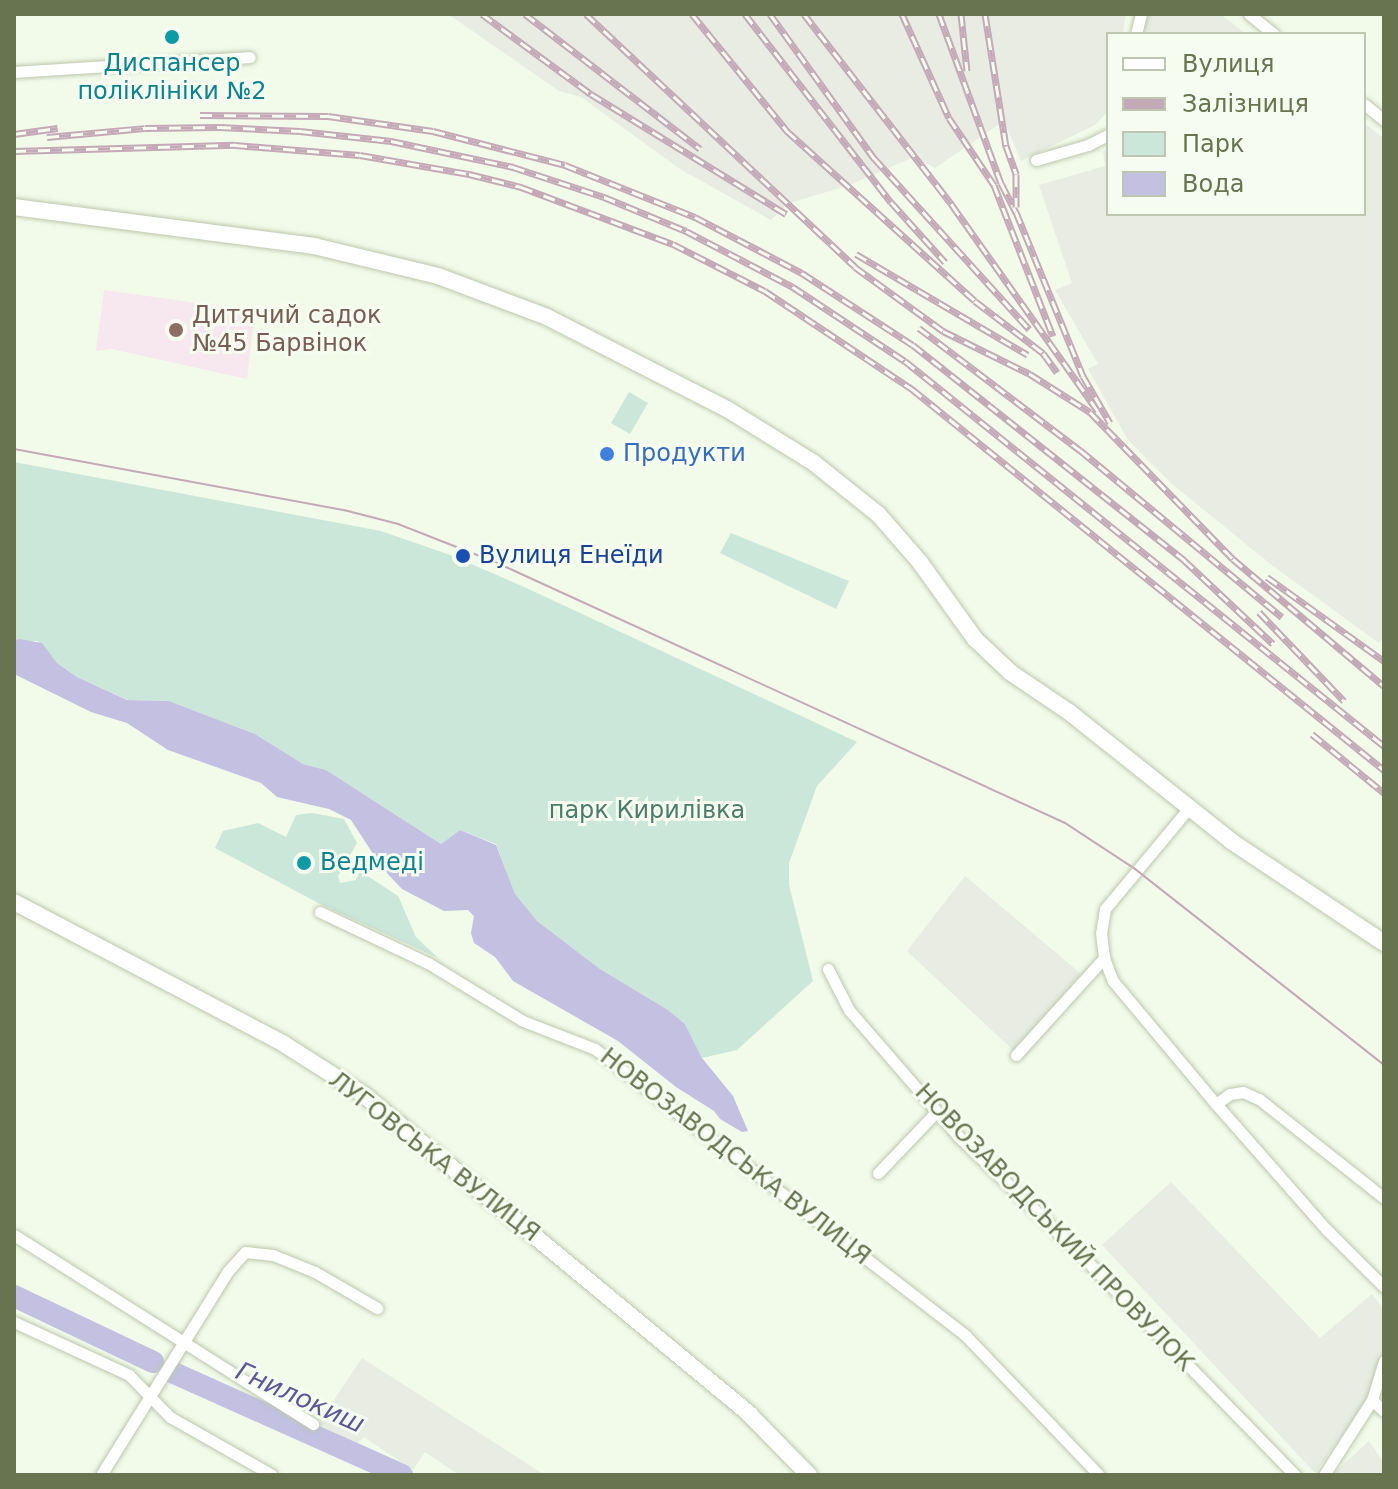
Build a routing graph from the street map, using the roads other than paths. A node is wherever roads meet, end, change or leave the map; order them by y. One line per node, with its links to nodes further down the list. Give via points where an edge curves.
1 (1249, 14): 2 (street)
2 (1272, 32)
3 (250, 57): 4 (street)
4 (14, 72)
5 (1366, 106): 6 (street)
6 (1384, 120)
7 (1106, 136): 8 (street)
8 (1036, 160)
9 (14, 207): 10 (street, via 314,246 389,262 490,293 673,381 781,441 878,514 991,656)
10 (1188, 809): 13 (street); 14 (street, via 1105,909)
11 (14, 902): 33 (street, ЛУГОВСЬКА ВУЛИЦЯ, via 284,1044 364,1095 749,1414)
12 (320, 912): 34 (street, НОВОЗАВОДСЬКА ВУЛИЦЯ, via 428,963 523,1021 595,1049 966,1336)
13 (1384, 943)
14 (1104, 958): 16 (street); 17 (street, via 1113,981)
15 (828, 969): 18 (street, НОВОЗАВОДСЬКИЙ ПРОВУЛОК, via 849,1010)
16 (1016, 1055)
17 (1216, 1104): 20 (street, via 1243,1092 1259,1099); 22 (street)
18 (936, 1112): 19 (street); 35 (street, НОВОЗАВОДСЬКИЙ ПРОВУЛОК)
19 (878, 1173)
20 (1384, 1198)
21 (14, 1235): 25 (street)
22 (1384, 1287)
23 (377, 1308): 25 (street, via 315,1272 273,1255 245,1252)
24 (14, 1322): 27 (street, via 129,1375)
25 (184, 1344): 27 (street); 30 (street)
26 (1384, 1361): 28 (street)
27 (149, 1395): 31 (street); 32 (street, via 170,1417)
28 (1372, 1400): 29 (street); 36 (street)
29 (1384, 1411)
30 (313, 1424)
31 (101, 1475)
32 (272, 1475)
33 (809, 1475)
34 (1099, 1475)
35 (1295, 1475)
36 (1324, 1475)

